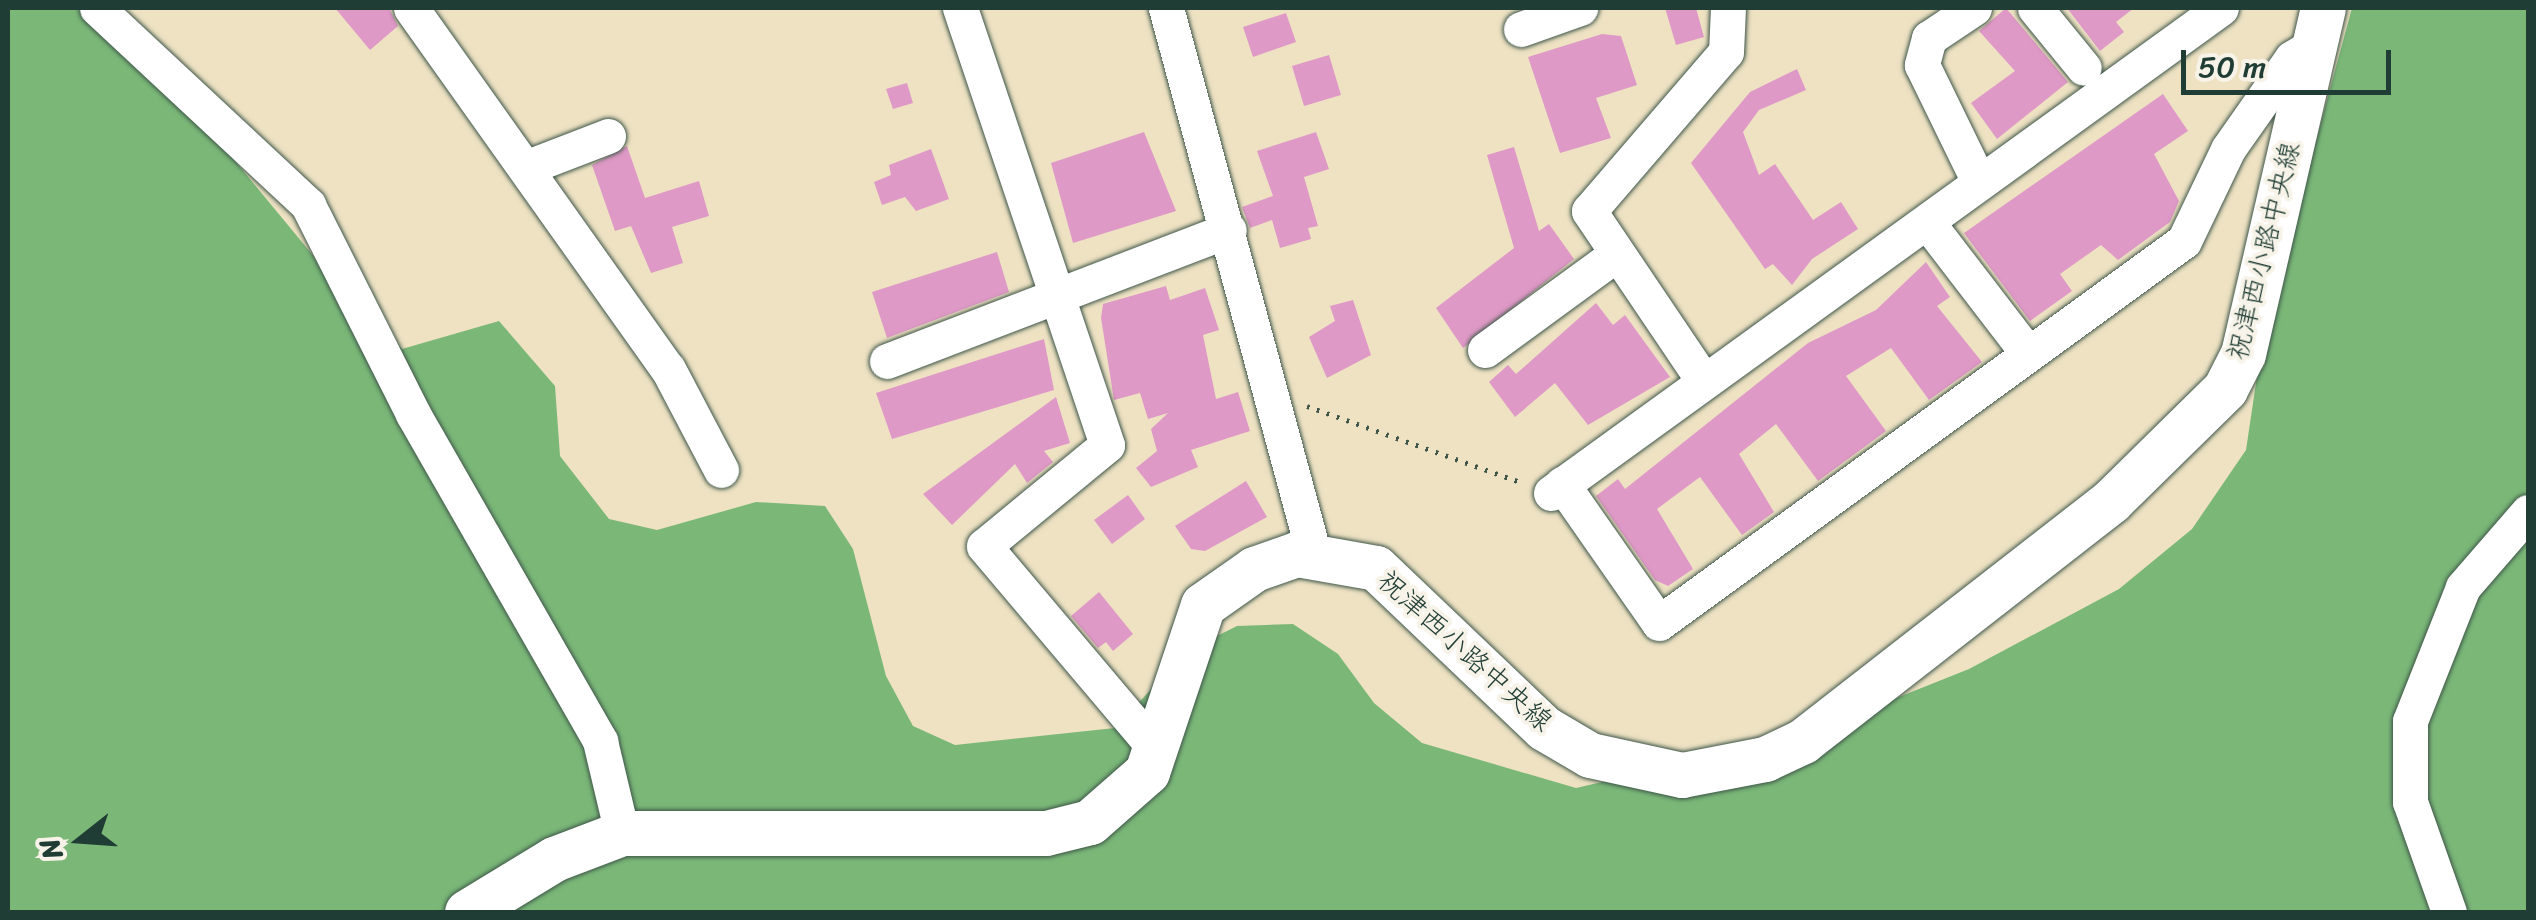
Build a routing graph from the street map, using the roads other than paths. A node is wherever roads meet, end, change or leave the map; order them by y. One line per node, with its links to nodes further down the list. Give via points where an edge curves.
1 (97, 8): 28 (street, via 308,205 413,414 600,742)
2 (411, 8): 14 (street)
3 (960, 8): 19 (street)
4 (1166, 8): 17 (street)
5 (1580, 8): 11 (street)
6 (1728, 8): 18 (street, via 1726,52 1589,211)
7 (1974, 8): 15 (street, via 1930,38 1922,65)
8 (2035, 8): 12 (street)
9 (2221, 8): 15 (street)
10 (2319, 26): 21 (street, via 2228,149 2184,241); 26 (main road, 祝津西小路中央線, via 2243,354 2225,389 2111,501 1803,741 1765,760 1682,775 1590,755 1544,728 1376,568)
11 (1521, 29)
12 (2084, 68)
13 (608, 136): 14 (street)
14 (525, 168): 24 (street, via 668,369)
15 (1979, 182): 16 (street)
16 (1926, 222): 21 (street); 23 (street)
17 (1229, 230): 19 (street); 26 (street)
18 (1614, 256): 20 (street); 23 (street)
19 (1055, 295): 22 (street); 27 (street, via 1107,445 984,546)
20 (1485, 350)
21 (2026, 351): 23 (street, via 1658,623 1556,488)
22 (887, 361)
23 (1703, 380)
24 (721, 470)
25 (2528, 512): 29 (street, via 2463,587 2416,697 2410,802)
26 (1314, 555): 27 (main road, 祝津西小路中央線, via 1280,556 1203,604 1186,633)
27 (1157, 751): 28 (main road, 祝津西小路中央線, via 1122,802 1046,833)
28 (622, 833): 30 (main road, 祝津西小路中央線, via 554,859)
29 (2430, 862): 31 (street); 32 (street)
30 (467, 912)
31 (2428, 912)
32 (2449, 912)

